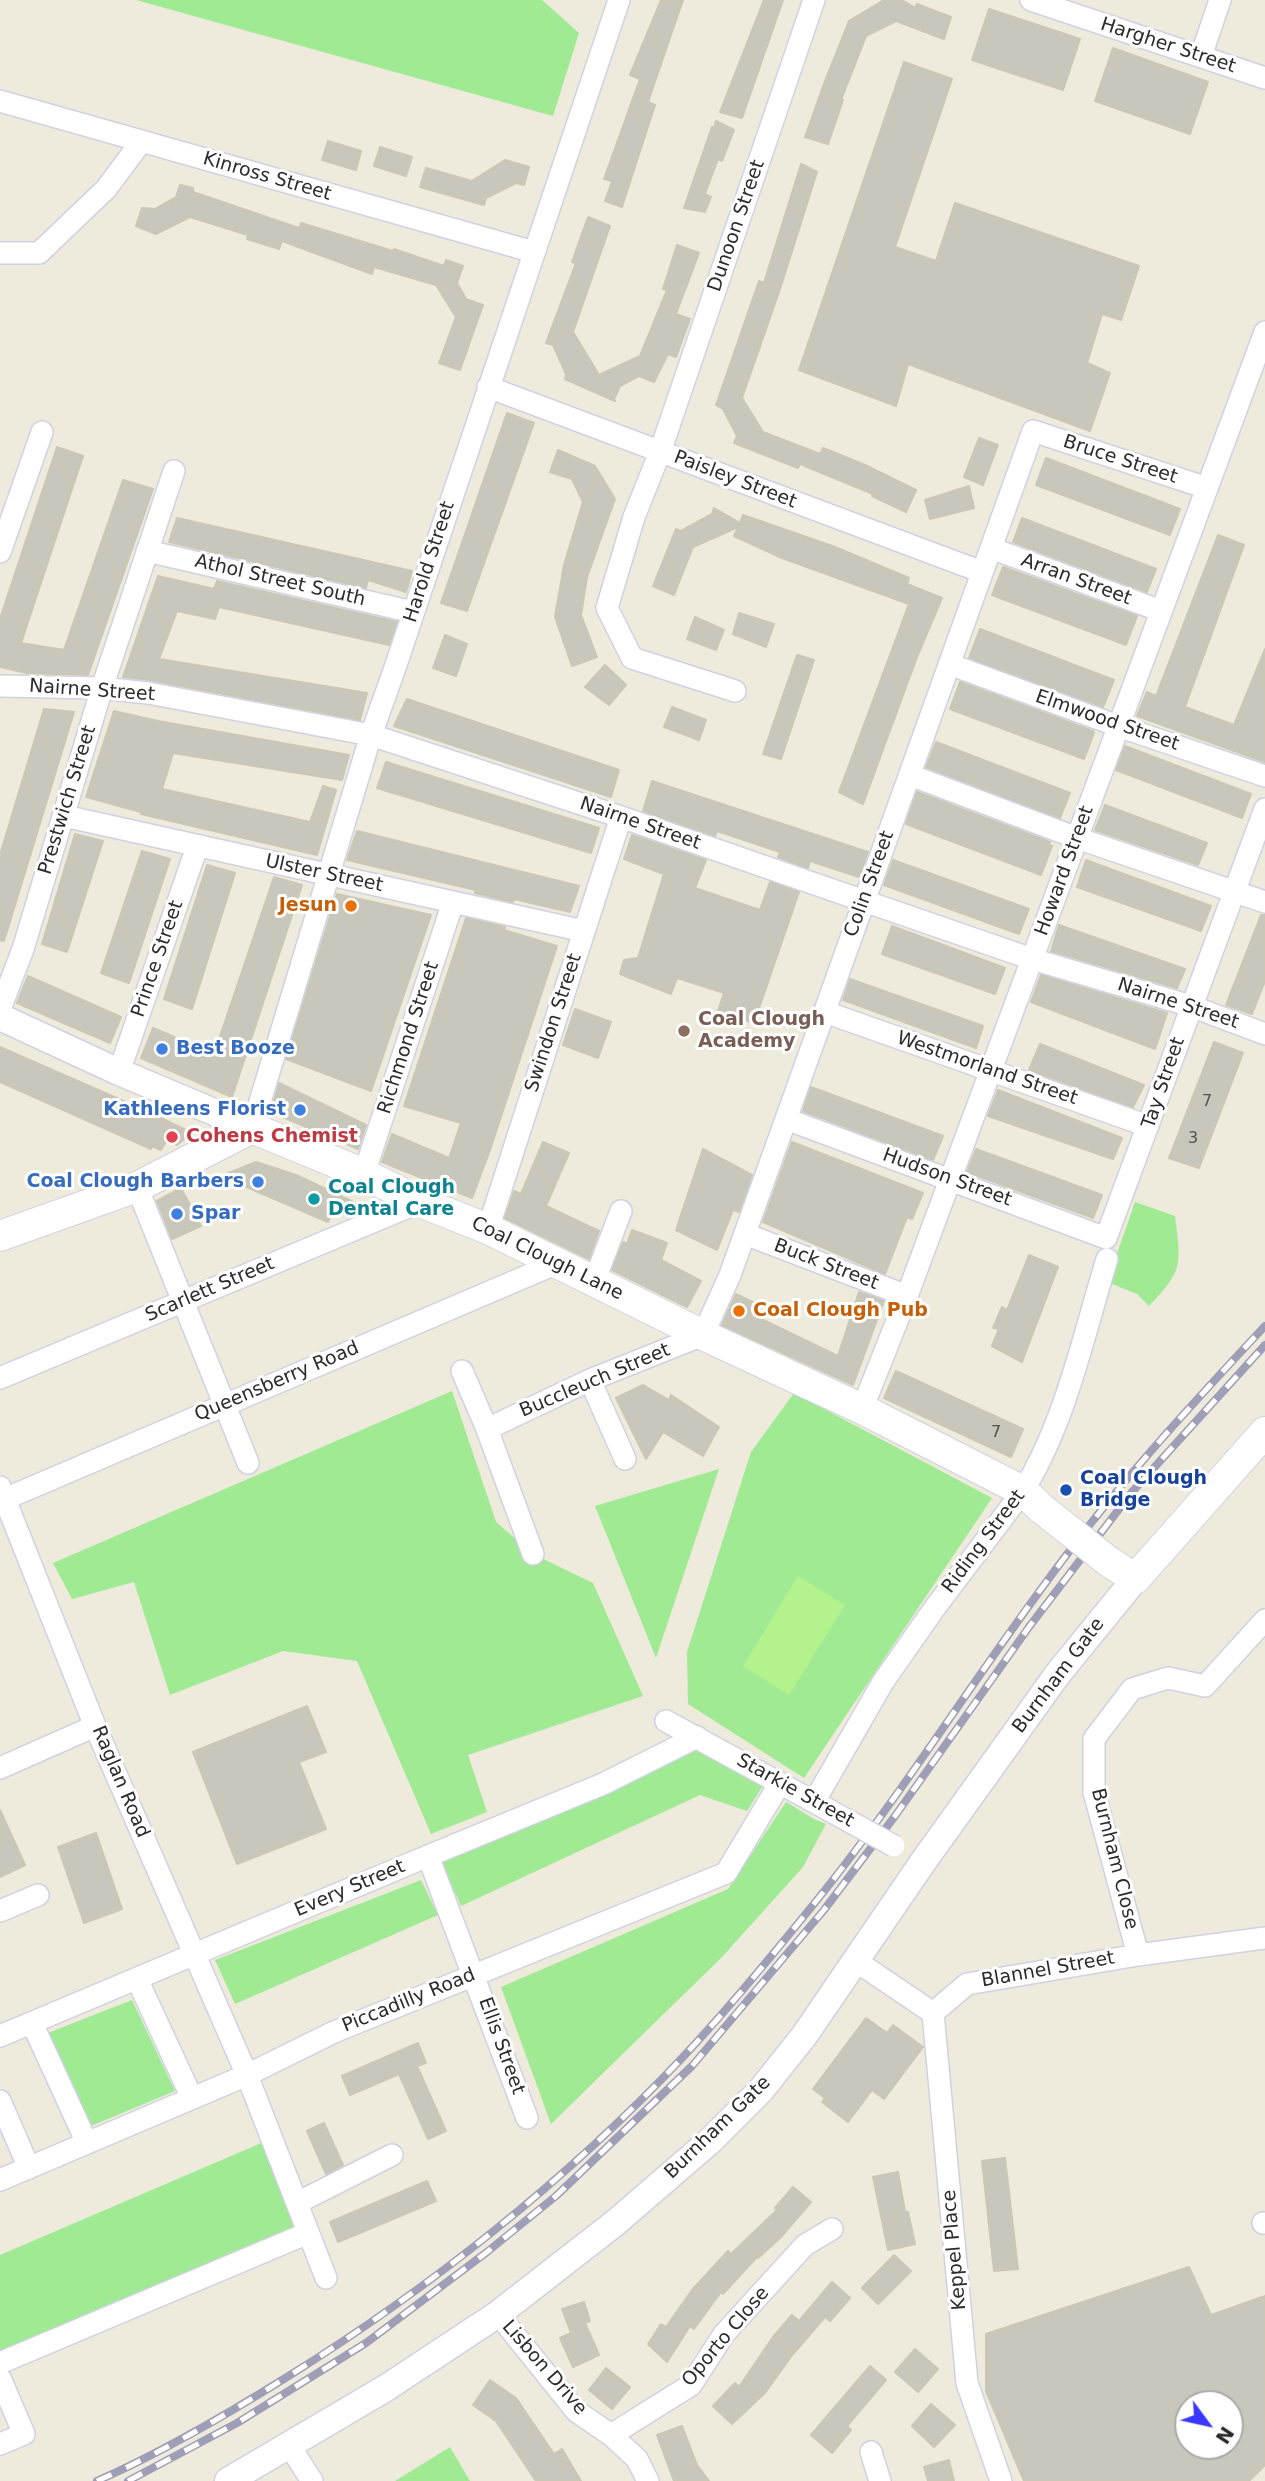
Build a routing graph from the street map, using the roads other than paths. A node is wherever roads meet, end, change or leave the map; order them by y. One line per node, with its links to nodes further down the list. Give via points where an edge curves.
1 (619, 0): 9 (street, Harold Street)
2 (814, 0): 16 (street, Dunoon Street)
3 (1031, 0): 5 (street, Hargher Street)
4 (1220, 0): 5 (street)
5 (1201, 56): 6 (street, Hargher Street)
6 (1265, 78)
7 (0, 101): 8 (street, Kinross Street)
8 (141, 142): 9 (street, Kinross Street); 10 (street, via 106,189 40,253)
9 (534, 252): 13 (street, Harold Street)
10 (0, 253)
11 (1265, 332): 12 (street, Howard Street)
12 (1261, 356): 18 (street, Howard Street)
13 (488, 387): 16 (street, Paisley Street); 24 (street, Harold Street)
14 (1033, 431): 18 (street, Bruce Street); 19 (street, Colin Street)
15 (41, 432): 21 (street)
16 (660, 452): 22 (street, Paisley Street); 28 (street, Dunoon Street, via 634,516 607,608 632,658)
17 (174, 471): 20 (street, Prestwich Street)
18 (1207, 488): 23 (street, Howard Street)
19 (991, 548): 22 (street, Colin Street); 23 (street, Arran Street)
20 (147, 551): 24 (street, Athol Street South); 27 (street, Prestwich Street)
21 (0, 552)
22 (982, 572): 25 (street, Colin Street)
23 (1161, 611): 29 (street, Howard Street)
24 (412, 612): 30 (street, Harold Street)
25 (949, 664): 29 (street, Elmwood Street); 31 (street, Colin Street)
26 (0, 686): 27 (street, Nairne Street)
27 (102, 688): 30 (street, Nairne Street); 34 (street, Prestwich Street)
28 (735, 691)
29 (1118, 726): 32 (street, Elmwood Street); 36 (street, Howard Street)
30 (371, 735): 35 (street, Nairne Street); 38 (street, Harold Street)
31 (910, 775): 36 (street); 40 (street, Colin Street)
32 (1265, 776)
33 (1265, 809): 39 (street, Tay Street)
34 (64, 816): 37 (street, Ulster Street); 46 (street, Prestwich Street)
35 (621, 817): 40 (street, Nairne Street); 43 (street, Swindon Street)
36 (1077, 838): 39 (street); 44 (street, Howard Street)
37 (197, 847): 38 (street, Ulster Street); 51 (street, Prince Street)
38 (327, 875): 41 (street, Ulster Street); 54 (street, Harold Street)
39 (1235, 892): 42 (street); 45 (street, Tay Street)
40 (864, 901): 44 (street, Nairne Street); 47 (street, Colin Street)
41 (453, 902): 43 (street, Ulster Street); 55 (street, Richmond Street)
42 (1265, 902)
43 (584, 931): 60 (street, Swindon Street)
44 (1032, 959): 45 (street, Nairne Street); 50 (street, Howard Street)
45 (1191, 1006): 49 (street, Nairne Street); 53 (street, Tay Street)
46 (0, 1009)
47 (825, 1012): 50 (street, Westmorland Street); 52 (street, Colin Street)
48 (0, 1017): 51 (street, Coal Clough Lane)
49 (1265, 1034)
50 (990, 1070): 53 (street, Westmorland Street); 56 (street, Howard Street)
51 (119, 1072): 54 (street, Coal Clough Lane)
52 (786, 1119): 56 (street, Hudson Street); 61 (street, Colin Street)
53 (1149, 1126): 63 (street, Tay Street)
54 (251, 1128): 55 (main road, Coal Clough Lane); 57 (main road)
55 (364, 1174): 58 (main road, Coal Clough Lane)
56 (950, 1178): 63 (street, Hudson Street); 66 (street, Howard Street)
57 (137, 1187): 62 (main road); 67 (street)
58 (421, 1202): 60 (main road, Coal Clough Lane); 67 (street, Scarlett Street)
59 (621, 1211): 65 (street)
60 (488, 1229): 64 (main road, Coal Clough Lane)
61 (745, 1234): 66 (street, Buck Street); 68 (street, Colin Street)
62 (0, 1236)
63 (1107, 1249): 79 (street, Riding Street, via 1058,1419 1035,1471)
64 (555, 1264): 65 (main road, Coal Clough Lane); 72 (street, Queensberry Road)
65 (594, 1282): 68 (main road, Coal Clough Lane)
66 (907, 1296): 73 (street, Howard Street)
67 (183, 1301): 70 (street, Scarlett Street); 72 (street)
68 (703, 1335): 71 (street, Buccleuch Street); 73 (main road, Coal Clough Lane)
69 (462, 1371): 74 (street)
70 (0, 1378)
71 (590, 1380): 74 (street, Buccleuch Street); 76 (street)
72 (224, 1404): 77 (street); 78 (street, Queensberry Road)
73 (862, 1409): 79 (main road, Coal Clough Lane)
74 (487, 1429): 80 (street)
75 (1265, 1432): 81 (main road)
76 (625, 1458)
77 (248, 1463)
78 (2, 1496): 84 (street, Raglan Road)
79 (1033, 1500): 81 (main road, Coal Clough Lane, bridge); 88 (street, Riding Street, via 934,1609 883,1682)
80 (533, 1554)
81 (1135, 1579): 90 (street, Burnham Gate, via 1057,1675)
82 (1265, 1620): 94 (street, Burnham Close, via 1205,1686 1168,1678 1132,1689 1094,1739 1094,1792)
83 (666, 1721): 85 (street, Starkie Street)
84 (95, 1726): 86 (street); 95 (street, Raglan Road)
85 (697, 1737): 87 (street, Starkie Street); 89 (street, Every Street, via 603,1784)
86 (0, 1768)
87 (780, 1783): 88 (street, Starkie Street); 97 (street, Piccadilly Road, via 726,1872)
88 (820, 1806): 90 (street, Starkie Street, bridge)
89 (428, 1856): 95 (street, Every Street); 97 (street, Ellis Street)
90 (923, 1862): 96 (street, Burnham Gate)
91 (38, 1895): 92 (street)
92 (0, 1911)
93 (1265, 1938): 94 (street, Blannel Street)
94 (1138, 1955): 99 (street, Blannel Street, via 967,1984)
95 (194, 1956): 98 (street, Every Street); 102 (street, Raglan Road)
96 (856, 1961): 99 (street); 114 (street, Burnham Gate, via 761,2090 710,2141 615,2224)
97 (474, 1974): 102 (street, Piccadilly Road, via 334,2032); 105 (street, Ellis Street)
98 (137, 1979): 100 (street, Every Street); 103 (street)
99 (933, 2013): 125 (street, Keppel Place, via 967,2383)
100 (32, 2023): 101 (street, Every Street); 106 (street)
101 (0, 2036)
102 (247, 2075): 103 (street, Piccadilly Road); 110 (street, Raglan Road)
103 (192, 2098): 106 (street, Piccadilly Road)
104 (0, 2101): 108 (street)
105 (527, 2118)
106 (87, 2143): 108 (street, Piccadilly Road)
107 (392, 2155): 110 (street)
108 (29, 2168): 109 (street, Piccadilly Road)
109 (0, 2180)
110 (297, 2203): 112 (street, Raglan Road)
111 (832, 2228): 117 (street, Oporto Close, via 805,2245 724,2334 691,2385)
112 (308, 2233): 113 (street, Raglan Road); 115 (street)
113 (326, 2278)
114 (498, 2314): 117 (street, Lisbon Drive, via 576,2410); 119 (street, Burnham Gate)
115 (0, 2363)
116 (0, 2378): 118 (street, via 23,2434)
117 (611, 2435): 123 (street, Lisbon Drive, via 637,2459)
118 (0, 2444)
119 (289, 2445): 121 (street, Burnham Gate); 122 (street)
120 (871, 2452): 124 (street)
121 (228, 2481)
122 (312, 2481)
123 (648, 2481)
124 (880, 2481)
125 (1001, 2481)

